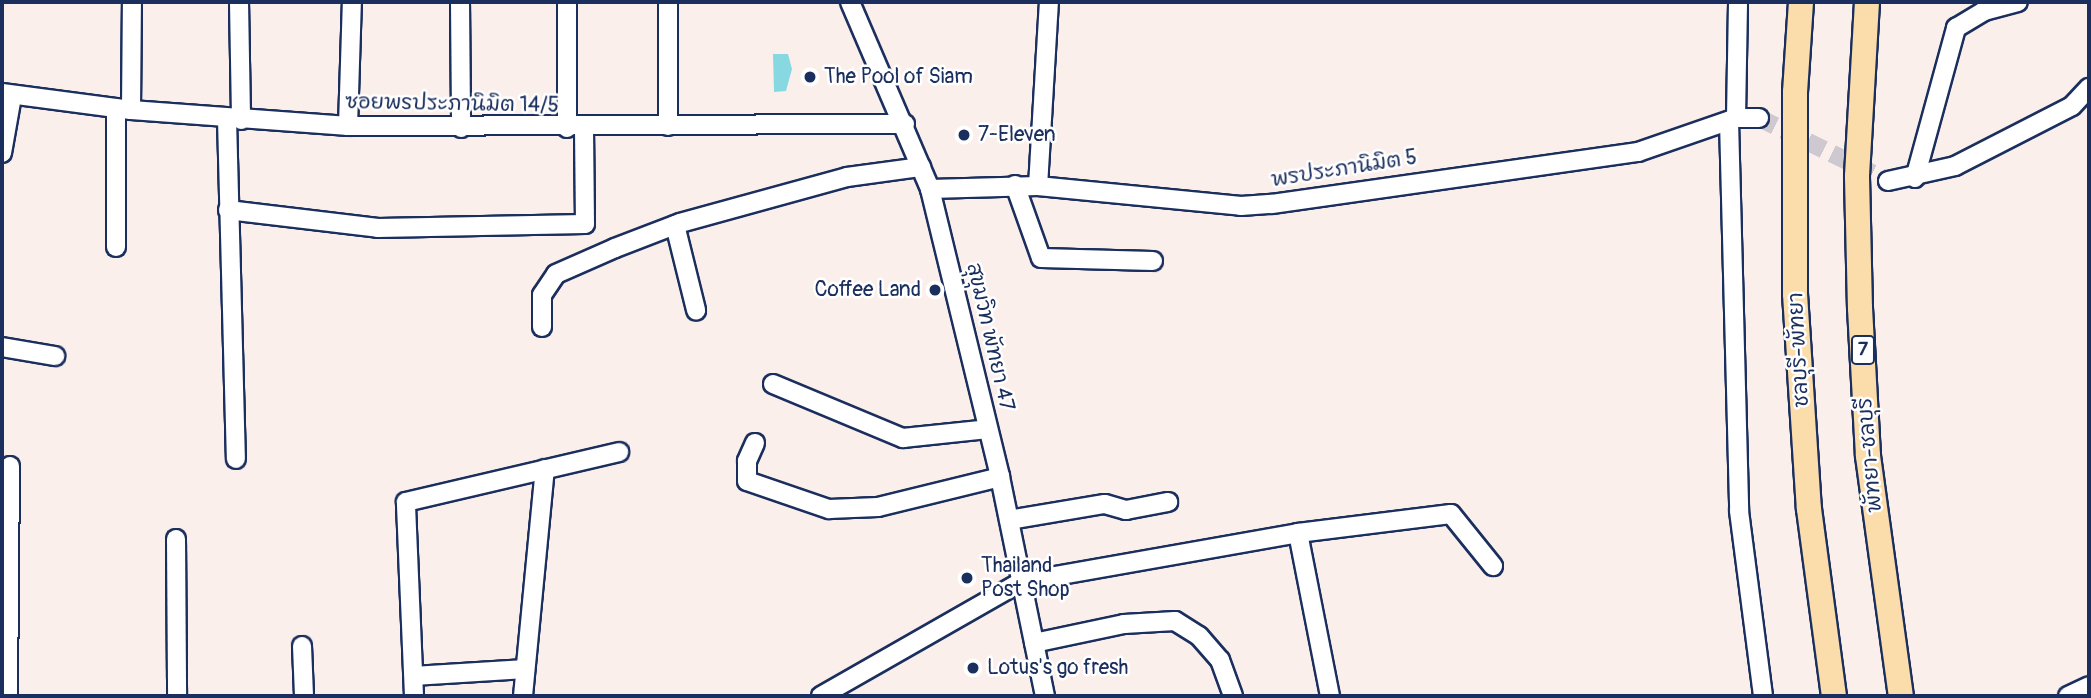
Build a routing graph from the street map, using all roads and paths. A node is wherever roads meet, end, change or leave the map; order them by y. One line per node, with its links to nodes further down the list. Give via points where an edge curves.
1 (132, 2): 15 (street)
2 (239, 2): 17 (street)
3 (352, 2): 21 (street)
4 (460, 2): 22 (street)
5 (567, 2): 23 (street)
6 (668, 2): 20 (street)
7 (850, 2): 19 (street, สุขุมวิท พัทยา 47)
8 (1049, 2): 29 (street)
9 (1738, 2): 18 (street)
10 (1801, 2): 68 (highway, ชลบุรี-พัทยา, via 1796,294 1809,509)
11 (1867, 2): 69 (highway, พัทยา-ชลบุรี / 7, via 1857,177 1860,308 1868,456)
12 (2018, 2): 26 (street, via 1984,11 1956,28)
13 (2089, 88): 26 (street, via 2072,106 2018,136 1955,166)
14 (7, 94): 15 (street, ซอยพรประภานิมิต 14/5); 24 (street)
15 (123, 109): 17 (street, ซอยพรประภานิมิต 14/5); 33 (street)
16 (1759, 118): 18 (street, พรประภานิมิต 5)
17 (234, 119): 21 (street, ซอยพรประภานิมิต 14/5); 31 (street)
18 (1733, 119): 29 (street, พรประภานิมิต 5, via 1638,152 1272,204 1241,206); 67 (street, via 1739,511)
19 (905, 124): 20 (street, ซอยพรประภานิมิต 14/5); 25 (street, สุขุมวิท พัทยา 47)
20 (668, 126): 23 (street, ซอยพรประภานิมิต 14/5)
21 (348, 127): 22 (street, ซอยพรประภานิมิต 14/5)
22 (461, 128): 23 (street, ซอยพรประภานิมิต 14/5)
23 (575, 128): 31 (street, via 585,224 378,228)
24 (2, 153)
25 (921, 167): 30 (street, สุขุมวิท พัทยา 47); 32 (street, via 847,177)
26 (1915, 178): 27 (street)
27 (1888, 181)
28 (1015, 185): 29 (street, พรประภานิมิต 5); 30 (street, พรประภานิมิต 5); 34 (street, via 1041,258)
29 (1038, 186)
30 (930, 189): 40 (street, สุขุมวิท พัทยา 47)
31 (228, 210): 43 (street)
32 (675, 225): 35 (street); 36 (street, via 556,274 542,295)
33 (116, 247)
34 (1153, 261)
35 (696, 310)
36 (542, 327)
37 (2, 347): 38 (street)
38 (55, 356)
39 (773, 384): 40 (street, via 903,438)
40 (988, 429): 46 (street, สุขุมวิท พัทยา 47)
41 (755, 443): 46 (street, via 747,461 747,481 829,509 878,507)
42 (619, 452): 45 (street)
43 (236, 459)
44 (10, 466): 58 (street)
45 (545, 469): 55 (street); 56 (street, via 406,502)
46 (1000, 477): 48 (street, สุขุมวิท พัทยา 47)
47 (1168, 502): 48 (street, via 1126,510 1105,504)
48 (1009, 520): 52 (street, สุขุมวิท พัทยา 47)
49 (1298, 533): 51 (street, via 1451,513); 52 (street); 66 (street)
50 (176, 539): 59 (street)
51 (1493, 566)
52 (1021, 582): 53 (street, สุขุมวิท พัทยา 47); 57 (street)
53 (1034, 643): 64 (street, สุขุมวิท พัทยา 47); 65 (street, via 1124,624 1175,621 1199,636 1220,660)
54 (302, 646): 60 (street)
55 (525, 669): 56 (street); 62 (street)
56 (414, 676): 61 (street)
57 (846, 690): 63 (street)
58 (8, 696)
59 (177, 696)
60 (304, 696)
61 (414, 696)
62 (523, 696)
63 (821, 696)
64 (1045, 696)
65 (1233, 696)
66 (1330, 696)
67 (1763, 696)
68 (1834, 696)
69 (1901, 696)

